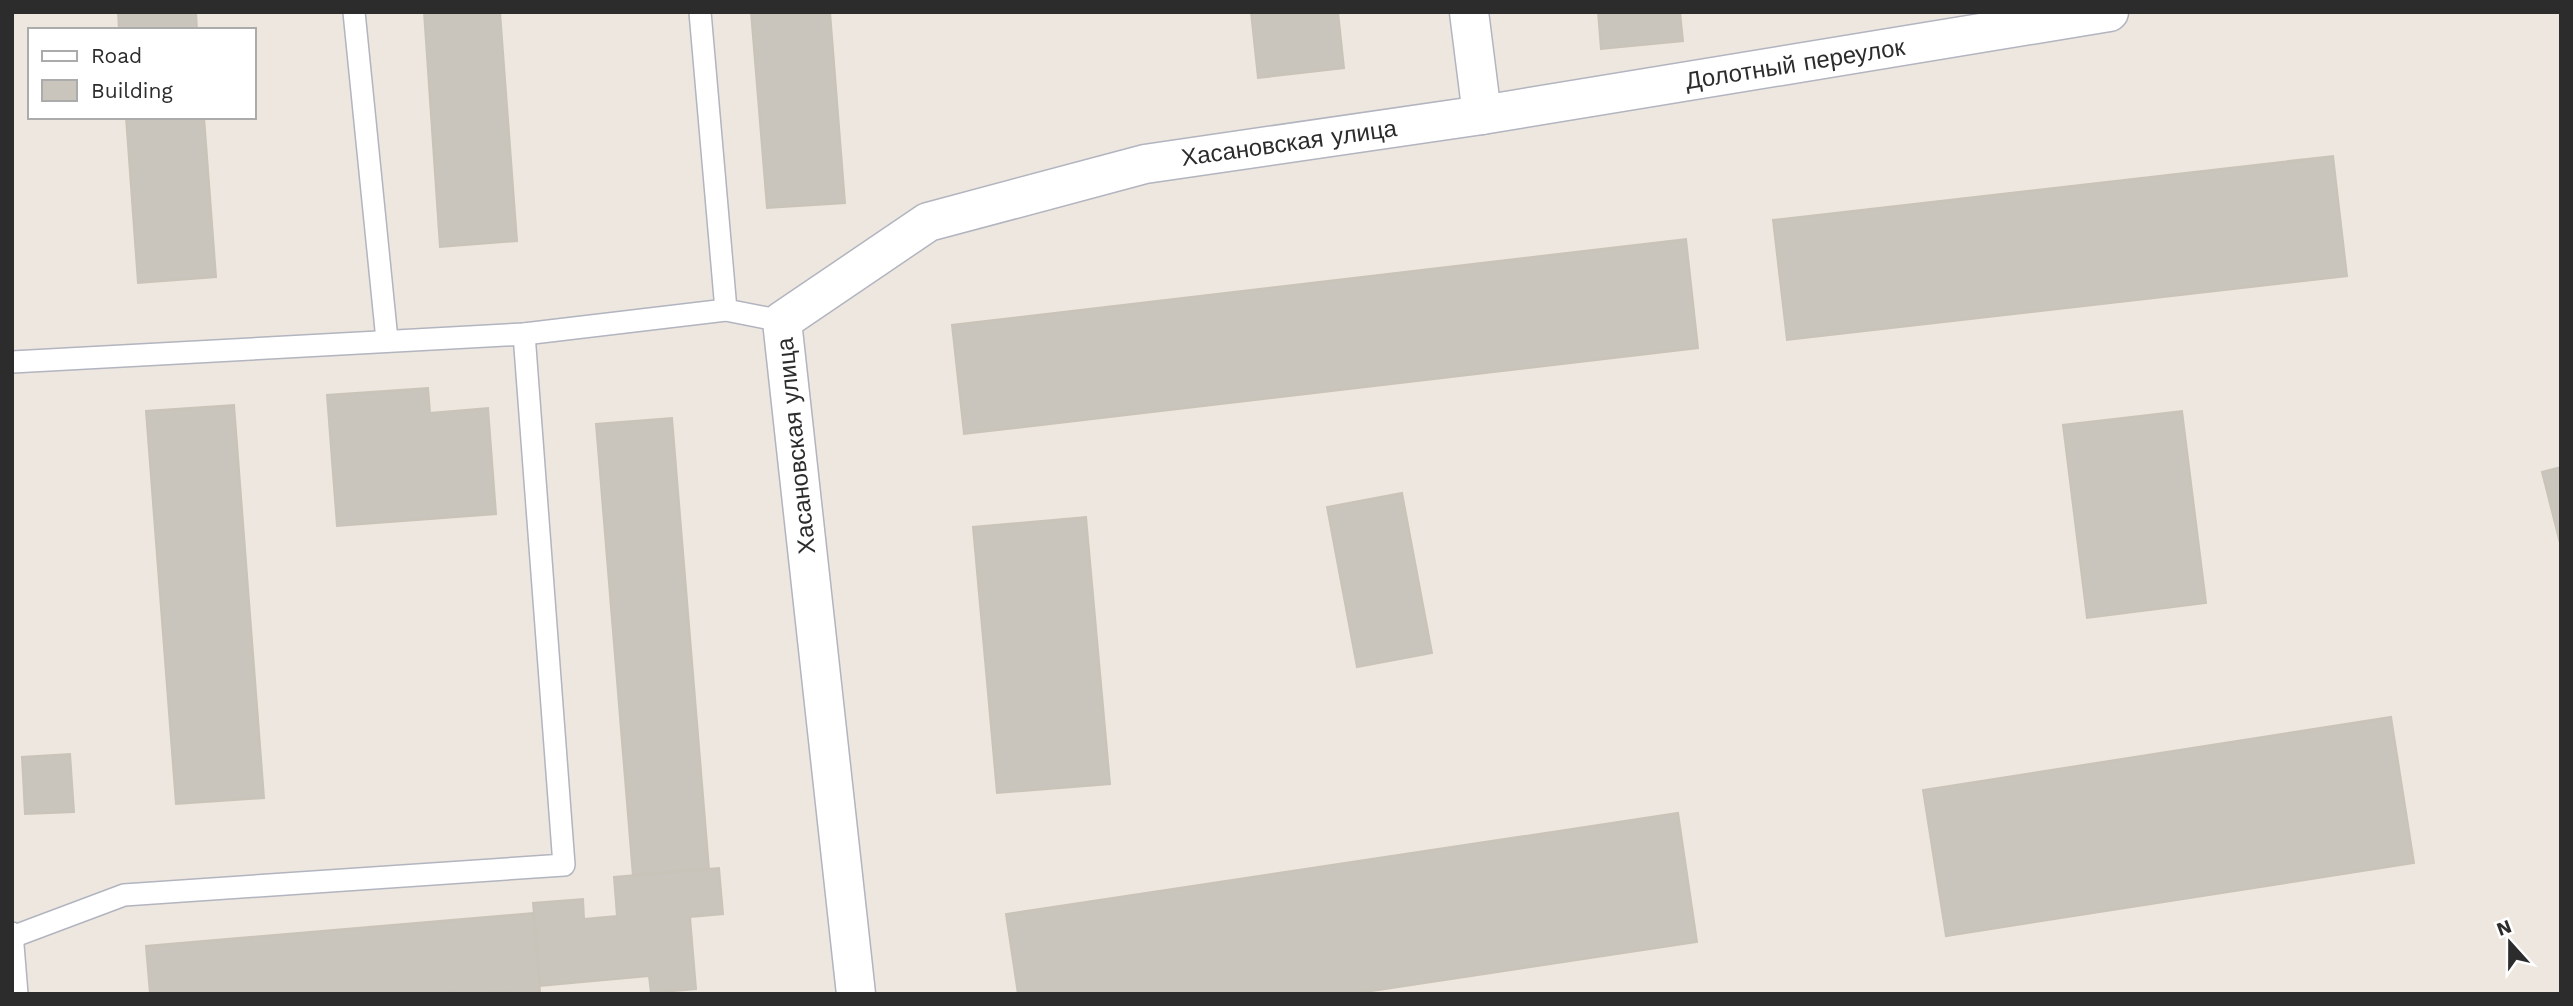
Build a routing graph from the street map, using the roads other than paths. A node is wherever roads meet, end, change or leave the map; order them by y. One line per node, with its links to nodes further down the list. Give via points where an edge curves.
1 (354, 12): 9 (lane)
2 (700, 12): 6 (lane)
3 (1469, 12): 5 (street)
4 (2109, 12): 5 (street, Долотный переулок)
5 (1482, 115): 7 (street, Хасановская улица, via 1145,164 928,222)
6 (726, 310): 7 (lane); 8 (lane)
7 (782, 321): 13 (street, Хасановская улица)
8 (524, 334): 9 (lane); 11 (lane, via 564,865 124,895)
9 (387, 340): 10 (lane)
10 (12, 362)
11 (12, 936): 12 (lane)
12 (17, 994)
13 (856, 994)

